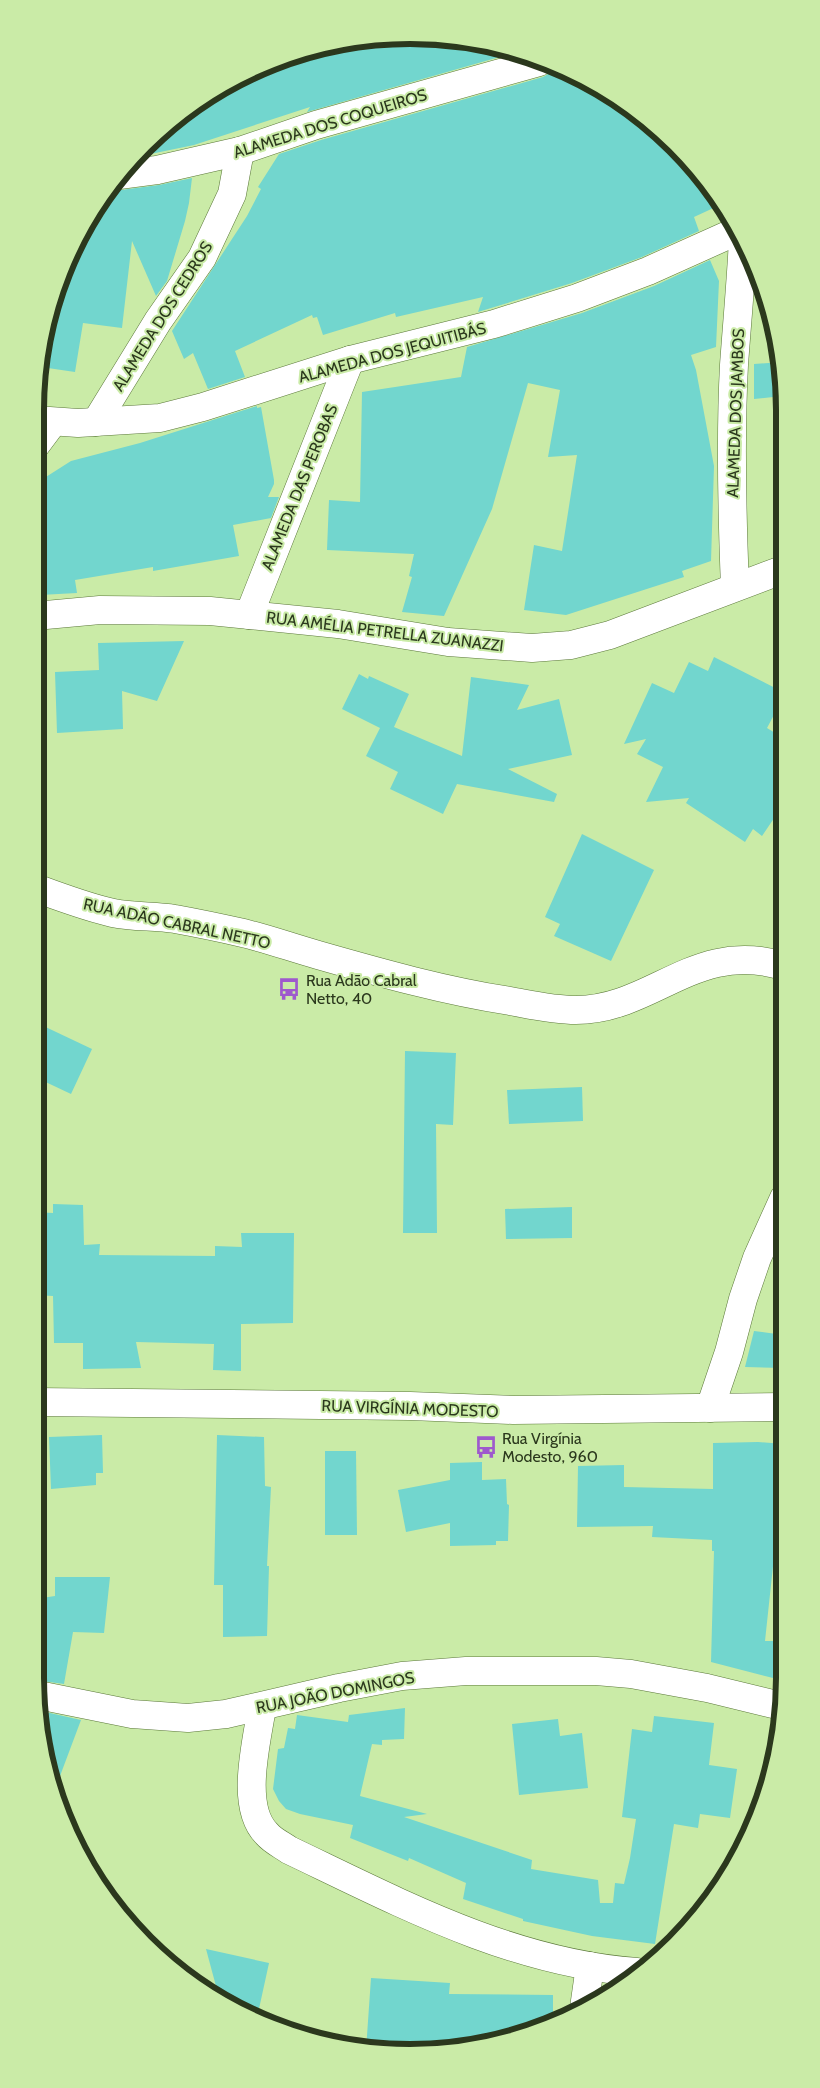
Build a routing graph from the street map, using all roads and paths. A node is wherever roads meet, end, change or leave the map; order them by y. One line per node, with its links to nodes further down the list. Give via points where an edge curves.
1 (531, 64): 2 (street, ALAMEDA DOS COQUEIROS, via 353,114)
2 (240, 151): 3 (street, ALAMEDA DOS COQUEIROS); 8 (street, ALAMEDA DOS CEDROS, via 232,194 202,258 158,321)
3 (131, 173)
4 (731, 234): 6 (street, ALAMEDA DOS JEQUITIBÁS, via 577,298 494,324)
5 (742, 257): 10 (street, ALAMEDA DOS JAMBOS, via 732,440)
6 (350, 360): 8 (street, ALAMEDA DOS JEQUITIBÁS, via 160,418); 12 (street, ALAMEDA DAS PEROBAS)
7 (44, 421): 8 (street, ALAMEDA DOS JEQUITIBÁS)
8 (96, 422)
9 (776, 572): 10 (street, RUA AMÉLIA PETRELLA ZUANAZZI)
10 (736, 587): 12 (street, RUA AMÉLIA PETRELLA ZUANAZZI, via 610,635 571,645 532,648 448,642 338,624)
11 (44, 615): 12 (street, RUA AMÉLIA PETRELLA ZUANAZZI, via 100,610 210,611)
12 (249, 615)
13 (44, 891): 14 (street, RUA ADÃO CABRAL NETTO, via 114,913 174,919 244,933 451,989 550,1009 577,1010 610,1005 688,971 725,961 749,959)
14 (776, 964)
15 (776, 1216): 18 (street, via 757,1258)
16 (44, 1402): 18 (street, RUA VIRGÍNIA MODESTO, via 513,1410)
17 (776, 1407): 18 (street, RUA VIRGÍNIA MODESTO)
18 (710, 1408)
19 (45, 1696): 21 (street, RUA JOÃO DOMINGOS, via 132,1714 188,1718)
20 (775, 1704): 21 (street, RUA JOÃO DOMINGOS, via 707,1688 596,1671 474,1671 402,1676)
21 (262, 1707): 22 (street, via 252,1792 254,1816 266,1834 289,1850 454,1927 517,1949)
22 (590, 1966): 23 (street); 24 (street)
23 (630, 1971)
24 (585, 1999)

